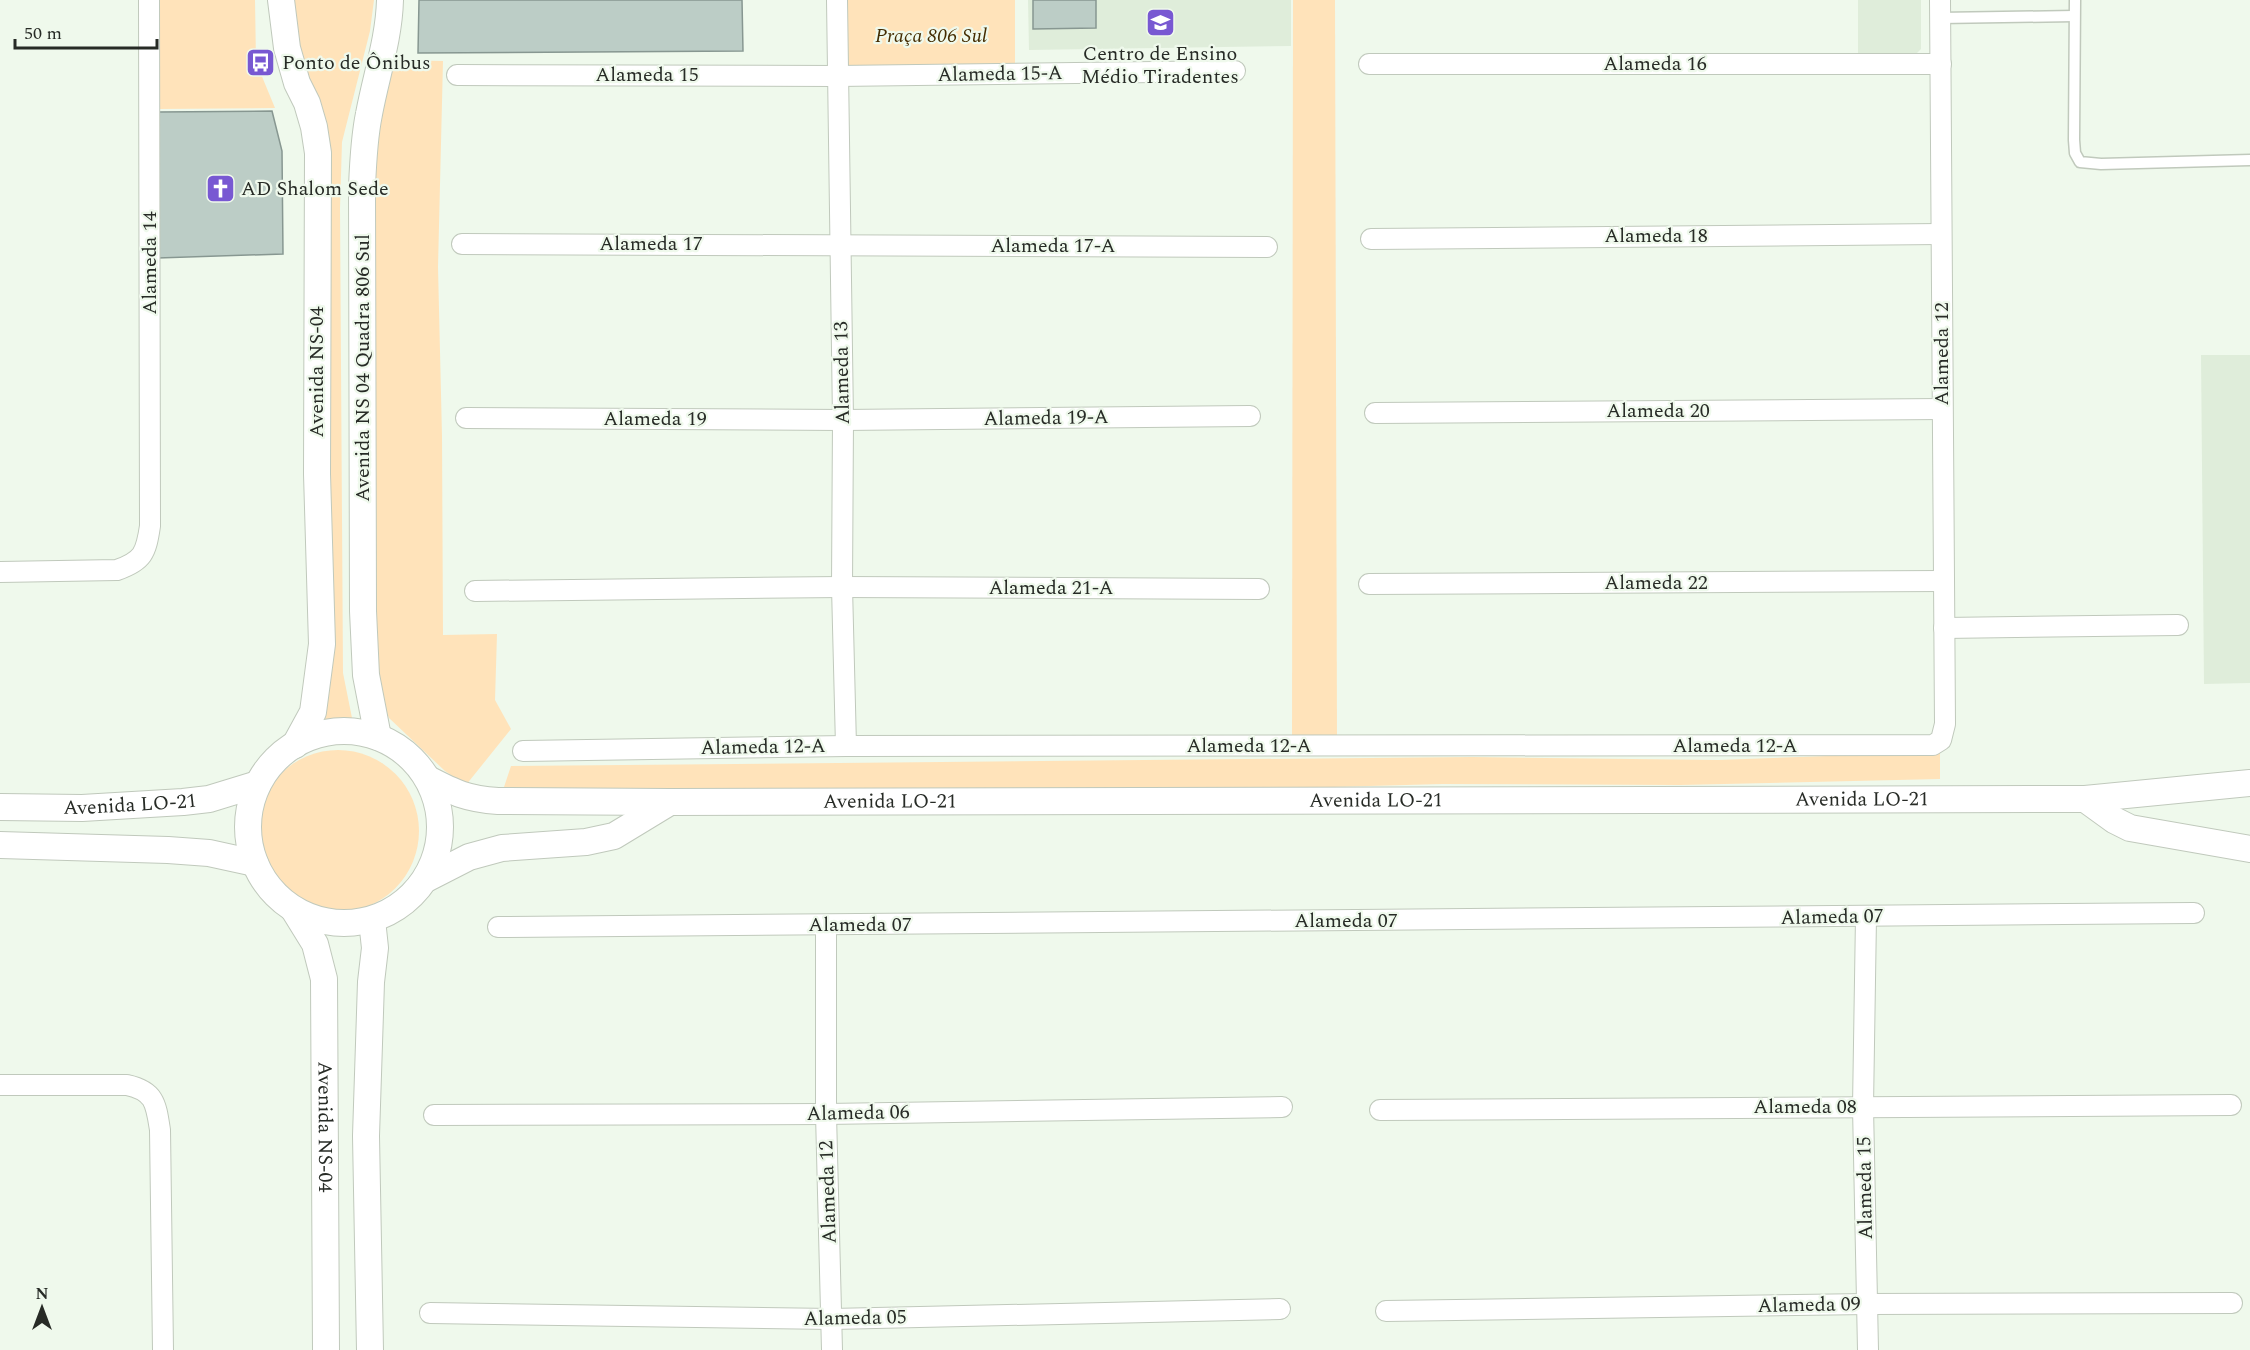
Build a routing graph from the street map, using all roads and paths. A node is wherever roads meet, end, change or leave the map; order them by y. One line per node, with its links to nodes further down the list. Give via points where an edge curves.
1 (149, 0): 24 (street, Alameda 14, via 150,526 144,554 135,564 117,570)
2 (281, 0): 34 (street, Avenida NS-04, via 287,48 307,103 318,153 317,474 322,644 313,712)
3 (390, 0): 33 (street, Avenida NS 04 Quadra 806 Sul, via 390,22 369,114 362,187 363,611 366,675)
4 (837, 0): 12 (street, Alameda 13)
5 (2074, 0): 7 (lane)
6 (1940, 9): 7 (lane); 9 (street, Alameda 12)
7 (2074, 16): 13 (lane, via 2074,140 2080,162)
8 (1369, 64): 9 (street, Alameda 16)
9 (1941, 64): 14 (street, Alameda 12)
10 (1235, 71): 12 (street, Alameda 15-A)
11 (457, 75): 12 (street, Alameda 15)
12 (837, 76): 17 (street, Alameda 13)
13 (2250, 160)
14 (1941, 234): 15 (street, Alameda 18); 19 (street, Alameda 12)
15 (1371, 239)
16 (462, 244): 17 (street, Alameda 17)
17 (840, 245): 18 (street, Alameda 17-A); 23 (street, Alameda 13)
18 (1267, 247)
19 (1942, 410): 20 (street, Alameda 20); 25 (street, Alameda 12)
20 (1375, 413)
21 (1250, 416): 23 (street, Alameda 19-A)
22 (466, 418): 23 (street, Alameda 19)
23 (843, 420): 27 (street, Alameda 13)
24 (0, 572)
25 (1943, 581): 26 (street, Alameda 22); 31 (street, Alameda 12)
26 (1369, 584)
27 (842, 587): 28 (street, Alameda 21-A); 29 (street, Alameda 21-A); 35 (street, Alameda 13)
28 (1259, 589)
29 (475, 591)
30 (2178, 625): 31 (street)
31 (1944, 628): 32 (street, Alameda 12)
32 (1944, 707): 35 (street, Alameda 12-A, via 1941,740 1923,746)
33 (378, 737): 34 (street, via 350,731 321,734); 37 (street, via 407,753)
34 (295, 745): 39 (street, via 274,762)
35 (846, 746): 36 (street, Alameda 12-A)
36 (523, 751)
37 (428, 779): 41 (street, Avenida LO-21, via 474,799); 46 (street, via 440,811 440,823 439,846)
38 (2250, 783): 40 (street, Avenida LO-21)
39 (258, 784): 42 (street, Avenida LO-21, via 209,799 183,802 82,808); 45 (street, via 249,810 248,837)
40 (2085, 799): 41 (street, Avenida LO-21); 44 (street, via 2130,828)
41 (670, 802): 46 (street, via 614,836 502,848 469,857)
42 (0, 807)
43 (0, 845): 45 (street, Avenida LO-21, via 209,853)
44 (2250, 849)
45 (255, 863): 47 (street, via 271,890)
46 (426, 879): 50 (street, via 403,904)
47 (294, 910): 50 (street, via 332,923); 67 (street, Avenida NS-04, via 315,944 324,979)
48 (2194, 913): 49 (street, Alameda 07)
49 (1866, 917): 51 (street, Alameda 07); 56 (street, Alameda 15)
50 (372, 920): 68 (street, via 375,948 370,982 366,1136)
51 (826, 925): 52 (street, Alameda 07); 58 (street, Alameda 12)
52 (498, 927)
53 (0, 1085): 66 (street, via 127,1085 142,1088 152,1097 160,1130)
54 (2231, 1106): 56 (street, Alameda 08)
55 (1282, 1107): 58 (street, Alameda 06)
56 (1863, 1107): 57 (street, Alameda 08); 61 (street, Alameda 15)
57 (1380, 1110)
58 (826, 1114): 59 (street, Alameda 06); 65 (street, Alameda 12)
59 (434, 1115)
60 (2232, 1303): 61 (street, Alameda 09)
61 (1868, 1304): 63 (street, Alameda 09); 70 (street, Alameda 15)
62 (1280, 1309): 65 (street, Alameda 05)
63 (1386, 1311)
64 (430, 1313): 65 (street, Alameda 05)
65 (832, 1319): 69 (street, Alameda 12)
66 (163, 1350)
67 (326, 1350)
68 (370, 1350)
69 (832, 1350)
70 (1868, 1350)

